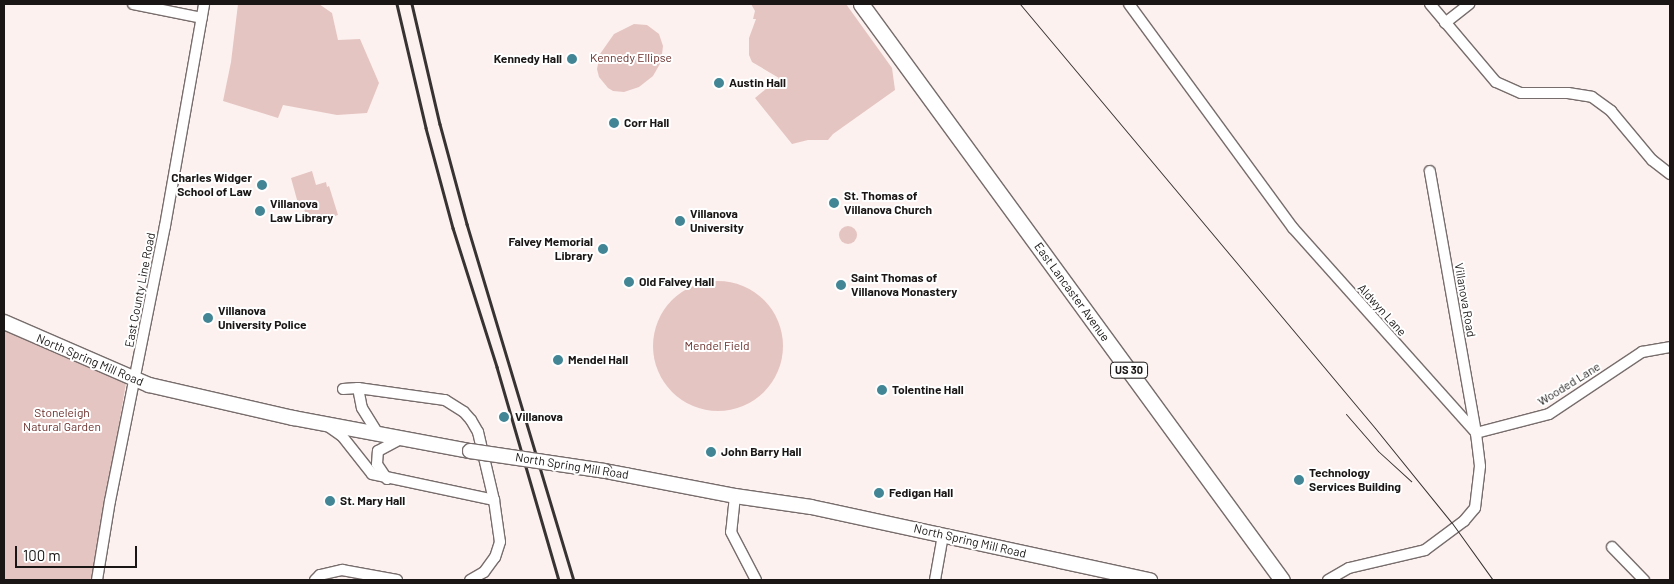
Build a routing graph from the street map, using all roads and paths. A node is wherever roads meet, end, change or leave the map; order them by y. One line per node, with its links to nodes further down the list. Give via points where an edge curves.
1 (133, 4): 7 (street)
2 (204, 4): 7 (street, East County Line Road)
3 (861, 4): 32 (highway, East Lancaster Avenue / US 30)
4 (1128, 4): 17 (street, Aldwyn Lane, via 1293,228)
5 (1430, 4): 8 (street)
6 (1469, 4): 8 (street)
7 (202, 18): 13 (street, East County Line Road)
8 (1446, 23): 10 (street, via 1496,82 1521,94 1568,92 1592,97 1611,111 1652,160)
9 (1430, 171): 17 (street, Villanova Road)
10 (1670, 174)
11 (4, 322): 13 (main road, North Spring Mill Road)
12 (1670, 346): 17 (street, Wooded Lane, via 1642,352 1549,414)
13 (135, 380): 16 (main road, North Spring Mill Road, via 179,393); 25 (street, East County Line Road)
14 (358, 388): 15 (street); 18 (street, via 362,408); 22 (street, via 445,400 464,412 478,432)
15 (343, 389)
16 (321, 423): 18 (main road, North Spring Mill Road); 20 (street, via 342,436 372,474)
17 (1476, 433): 33 (street, via 1480,466 1475,508 1468,517 1425,550 1350,568)
18 (378, 434): 19 (main road, North Spring Mill Road)
19 (402, 438): 20 (street, via 378,451 377,464); 21 (main road, North Spring Mill Road, bridge)
20 (386, 479): 22 (street)
21 (735, 496): 23 (main road, North Spring Mill Road, via 811,507); 29 (street, via 731,532)
22 (494, 500): 28 (street, via 500,542 495,557 484,572)
23 (943, 535): 30 (street); 31 (main road, North Spring Mill Road)
24 (1612, 547): 34 (street)
25 (97, 580)
26 (315, 580): 27 (street, via 320,575 342,570)
27 (397, 580)
28 (470, 580)
29 (756, 580)
30 (935, 580)
31 (1150, 580)
32 (1282, 580)
33 (1328, 580)
34 (1644, 580)

